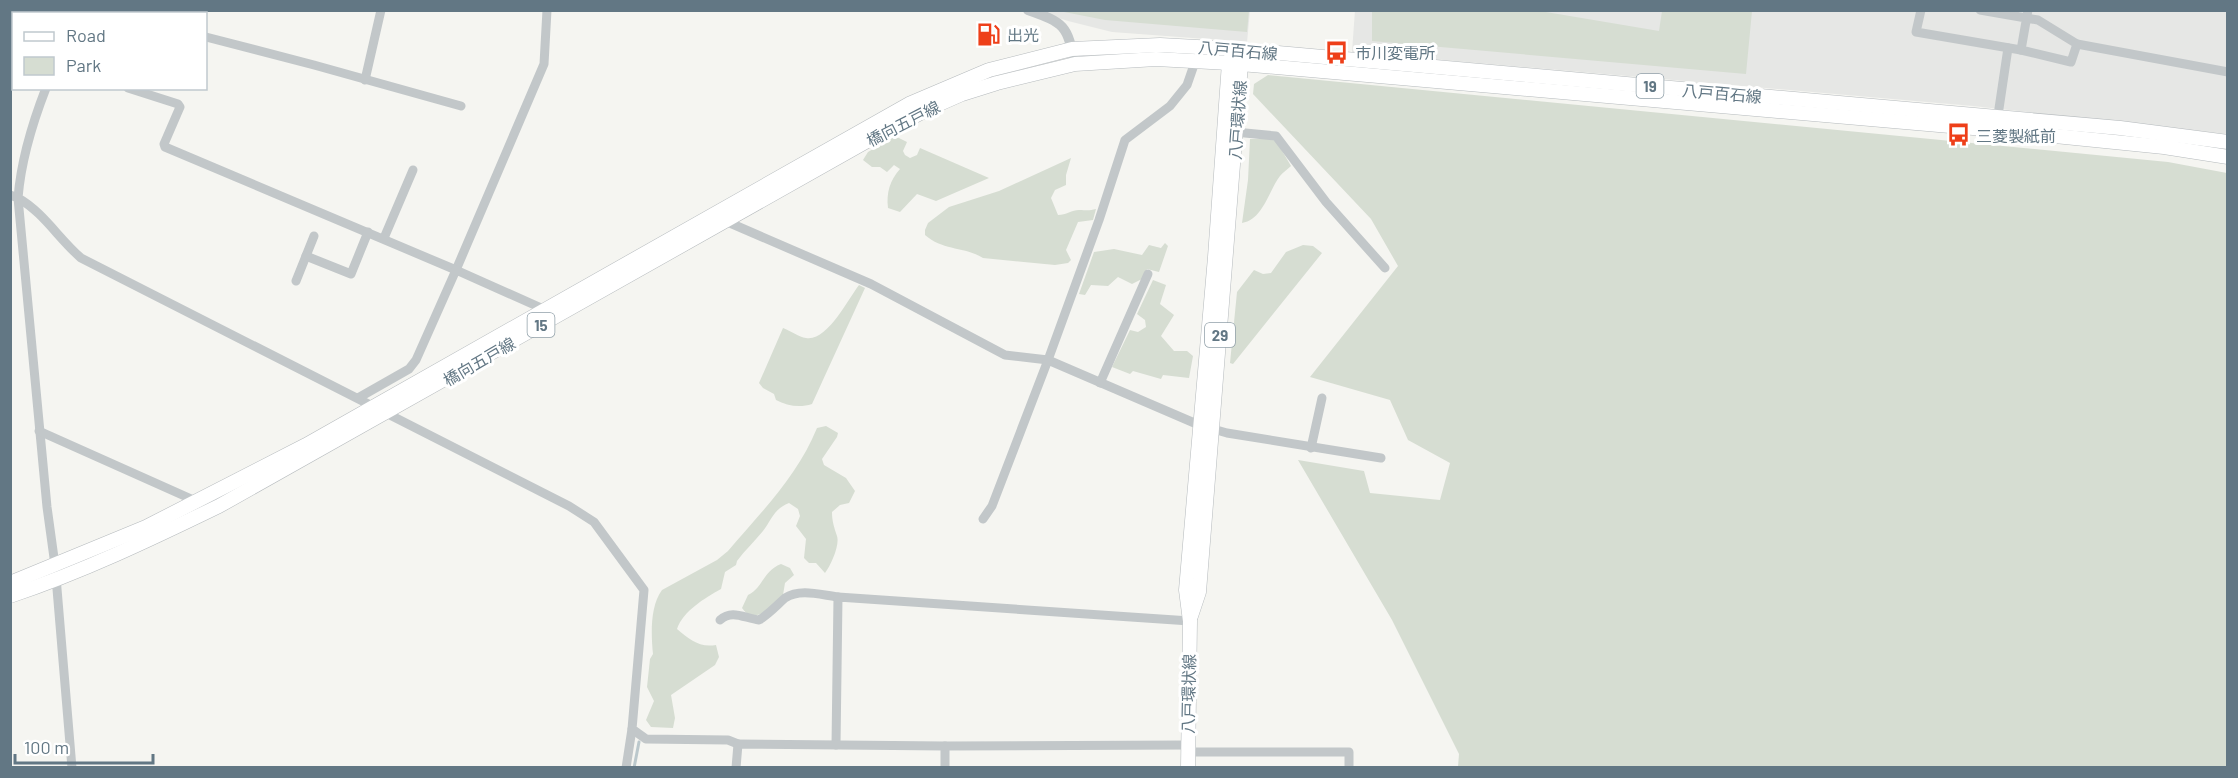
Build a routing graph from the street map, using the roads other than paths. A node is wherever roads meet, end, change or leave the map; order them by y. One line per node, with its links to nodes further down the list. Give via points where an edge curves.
1 (381, 10): 17 (street)
2 (547, 10): 34 (street, via 544,64)
3 (1028, 10): 11 (street, via 1064,27)
4 (1921, 10): 10 (street, via 1917,32)
5 (1980, 10): 6 (street)
6 (2027, 14): 8 (street); 12 (street)
7 (207, 38): 17 (street)
8 (2077, 44): 12 (street, via 2071,62); 16 (street)
9 (1234, 48): 11 (main road, 八戸百石線 / 19, via 1160,45); 15 (main road, 八戸環状線 / 29); 21 (main road, 八戸百石線 / 19)
10 (2008, 48): 12 (street); 21 (street)
11 (1072, 49): 14 (street); 27 (main road, 橋向五戸線 / 15, via 989,70 934,92)
12 (2020, 50)
13 (1195, 62): 14 (main road, 八戸百石線 / 19, via 1125,60); 15 (main road, 八戸百石線 / 19); 39 (street, via 1186,85 1170,106 1125,140)
14 (1075, 64): 28 (main road, 橋向五戸線 / 15, via 997,83 928,109)
15 (1235, 64): 21 (main road, 八戸百石線 / 19); 22 (main road, 八戸環状線 / 29); 47 (main road, 八戸環状線 / 29, via 1215,257)
16 (2228, 72)
17 (365, 80): 20 (street)
18 (45, 90): 26 (street)
19 (134, 90): 29 (street, via 180,107 165,147)
20 (461, 106)
21 (1996, 124): 23 (main road, 八戸百石線 / 19, via 2120,129); 24 (main road, 八戸百石線 / 19)
22 (1235, 132): 33 (street, via 1276,136 1326,202); 47 (main road, 八戸環状線 / 29, via 1227,256)
23 (2228, 142)
24 (2228, 156)
25 (413, 170): 31 (street)
26 (14, 196): 42 (street, via 34,208 81,258); 48 (street)
27 (712, 215): 28 (street); 37 (main road, 橋向五戸線 / 15)
28 (726, 222): 38 (main road, 橋向五戸線 / 15); 39 (street, via 871,284 1005,355)
29 (368, 232): 31 (street); 32 (street, via 351,274)
30 (314, 236): 32 (street)
31 (384, 238): 34 (street)
32 (306, 255): 36 (street)
33 (1385, 267)
34 (456, 270): 37 (street); 41 (street, via 416,360 409,369)
35 (1148, 274): 40 (street)
36 (296, 281)
37 (544, 309): 38 (street); 43 (main road, 橋向五戸線 / 15)
38 (558, 316): 46 (main road, 橋向五戸線 / 15)
39 (1048, 360): 40 (street); 52 (street, via 992,506)
40 (1100, 383): 47 (street)
41 (380, 386): 42 (street); 43 (street)
42 (358, 398): 45 (street)
43 (387, 398): 45 (main road, 橋向五戸線 / 15)
44 (1322, 398): 49 (street)
45 (373, 406): 46 (street); 51 (main road, 橋向五戸線 / 15)
46 (387, 413): 53 (main road, 橋向五戸線 / 15, via 153,538); 59 (street, via 569,506 594,522 619,554 644,590)
47 (1205, 427): 49 (street); 58 (main road, 八戸環状線 / 29, via 1199,592)
48 (39, 431): 51 (street); 53 (street)
49 (1311, 448): 50 (street)
50 (1381, 458)
51 (198, 502): 53 (main road, 橋向五戸線 / 15)
52 (983, 519)
53 (56, 572): 54 (main road, 橋向五戸線 / 15); 55 (main road, 橋向五戸線 / 15); 64 (street)
54 (10, 583)
55 (10, 596)
56 (838, 597): 57 (street, via 800,592 786,597 759,620 732,613); 58 (street); 61 (street)
57 (720, 620)
58 (1190, 621): 63 (main road, 八戸環状線 / 29)
59 (632, 729): 60 (street, via 646,739 728,740); 65 (street)
60 (738, 744): 61 (street); 66 (street)
61 (836, 744): 62 (street)
62 (945, 746): 63 (street); 67 (street)
63 (1187, 749): 68 (main road, 八戸環状線 / 29); 69 (street, via 1349,752)
64 (72, 768)
65 (626, 768)
66 (736, 768)
67 (945, 768)
68 (1188, 768)
69 (1349, 768)

